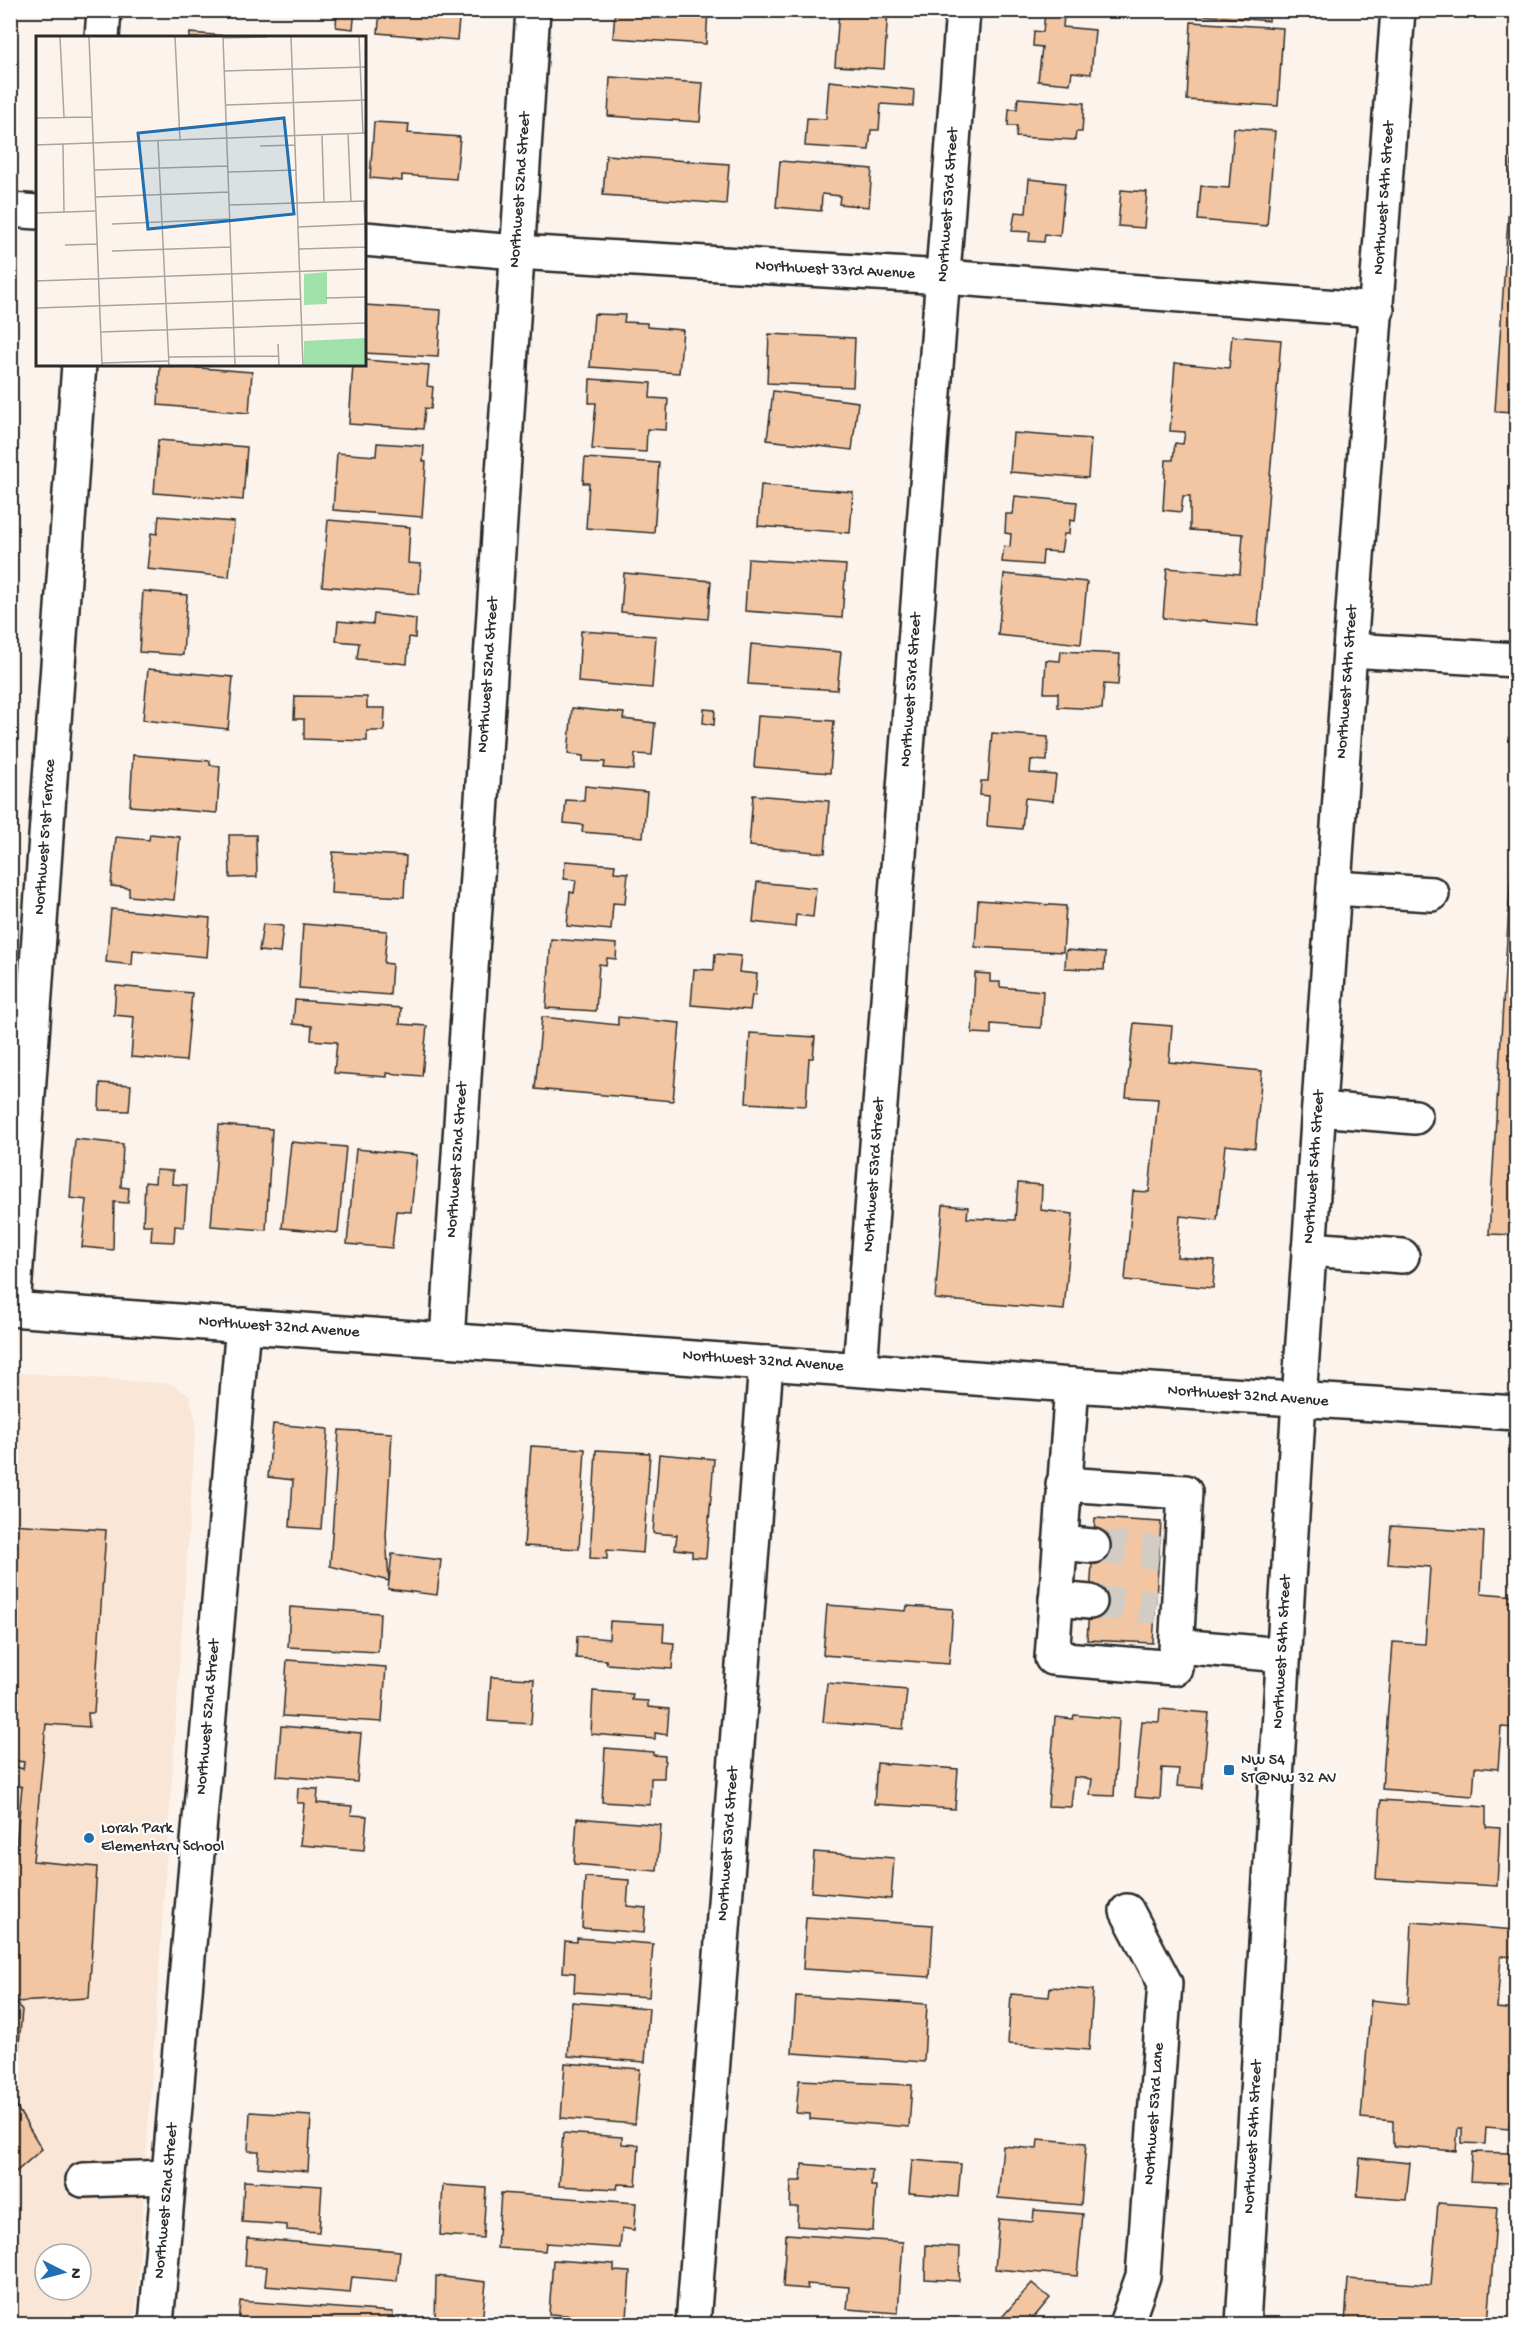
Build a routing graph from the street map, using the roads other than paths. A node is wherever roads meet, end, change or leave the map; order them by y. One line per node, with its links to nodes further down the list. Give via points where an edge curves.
1 (104, 10): 5 (street)
2 (533, 10): 9 (street, Northwest 52nd Street)
3 (963, 10): 10 (street, Northwest 53rd Street)
4 (1398, 10): 11 (street, Northwest 54th Street)
5 (102, 36)
6 (10, 210): 7 (street)
7 (36, 212)
8 (366, 239): 9 (street, Northwest 33rd Avenue)
9 (516, 252): 10 (street, Northwest 33rd Avenue); 23 (street, Northwest 52nd Street)
10 (944, 277): 11 (street, Northwest 33rd Avenue); 25 (street, Northwest 53rd Street)
11 (1377, 310): 13 (street, Northwest 54th Street)
12 (80, 366): 21 (street, Northwest 51st Terrace)
13 (1350, 650): 14 (street); 15 (street, Northwest 54th Street)
14 (1516, 660)
15 (1334, 888): 16 (street); 17 (street, Northwest 54th Street)
16 (1432, 894)
17 (1318, 1109): 18 (street); 19 (street, Northwest 54th Street)
18 (1415, 1117)
19 (1309, 1249): 20 (street); 27 (street, Northwest 54th Street)
20 (1402, 1256)
21 (12, 1309): 22 (street, Northwest 32nd Avenue)
22 (243, 1325): 23 (street, Northwest 32nd Avenue); 37 (street, Northwest 52nd Street)
23 (447, 1340): 24 (street, Northwest 32nd Avenue)
24 (766, 1363): 25 (street, Northwest 32nd Avenue); 40 (street, Northwest 53rd Street)
25 (860, 1369): 26 (street, Northwest 32nd Avenue)
26 (1072, 1385): 27 (street, Northwest 32nd Avenue); 29 (street)
27 (1299, 1401): 28 (street, Northwest 32nd Avenue); 35 (street, Northwest 54th Street)
28 (1516, 1413)
29 (1064, 1484): 30 (street); 34 (street, via 1185,1492 1170,1554 1167,1608)
30 (1060, 1543): 31 (street); 32 (street)
31 (1093, 1546)
32 (1056, 1599): 33 (street); 34 (street, via 1052,1658 1175,1668)
33 (1090, 1602)
34 (1177, 1646): 35 (street)
35 (1283, 1656): 42 (street, Northwest 54th Street)
36 (1127, 1911): 41 (street, Northwest 53rd Lane, via 1165,1983 1143,2276)
37 (169, 2177): 38 (street); 39 (street, Northwest 52nd Street)
38 (83, 2180)
39 (156, 2325)
40 (693, 2325)
41 (1126, 2325)
42 (1243, 2325)

